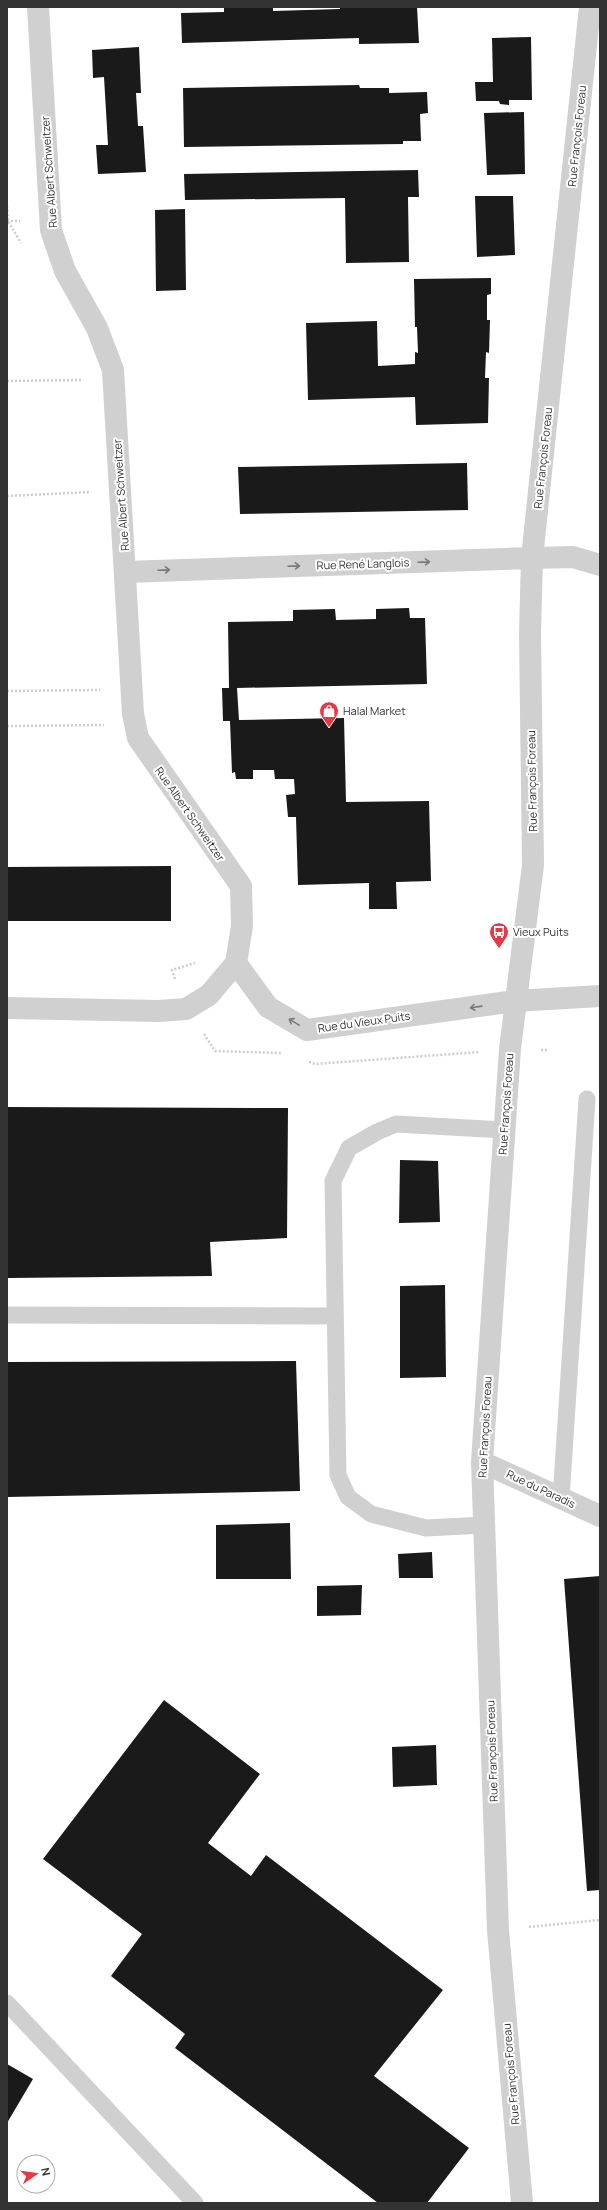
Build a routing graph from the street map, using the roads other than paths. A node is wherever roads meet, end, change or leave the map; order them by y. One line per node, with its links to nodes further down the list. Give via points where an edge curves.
1 (38, 7): 5 (street, Rue Albert Schweitzer, via 52,230 65,271 97,328 113,370)
2 (590, 7): 3 (street, Rue François Foreau)
3 (532, 558): 4 (street, Rue René Langlois, via 573,557); 5 (street, Rue René Langlois, one-way to 3); 8 (street, Rue François Foreau, via 530,633 533,865)
4 (600, 565)
5 (126, 572): 6 (street, Rue Albert Schweitzer, via 133,714 138,738 241,886 242,926)
6 (236, 963): 8 (street, Rue du Vieux Puits, one-way to 6, via 307,1030 268,1007); 9 (street, via 209,995 186,1009 159,1011)
7 (600, 996): 8 (street, Rue du Vieux Puits)
8 (515, 1001): 11 (street, Rue François Foreau)
9 (7, 1008)
10 (588, 1100): 15 (lane)
11 (504, 1130): 13 (lane, via 396,1124 349,1148 333,1181); 14 (street, Rue François Foreau)
12 (7, 1315): 13 (lane)
13 (335, 1316): 17 (lane, via 338,1476 348,1497 371,1514 426,1528)
14 (482, 1462): 15 (street, Rue du Paradis); 17 (street, Rue François Foreau)
15 (562, 1499): 16 (street, Rue du Paradis)
16 (600, 1516)
17 (484, 1525): 20 (street, Rue François Foreau, via 498,1930)
18 (7, 2003): 19 (lane)
19 (195, 2203)
20 (522, 2203)

